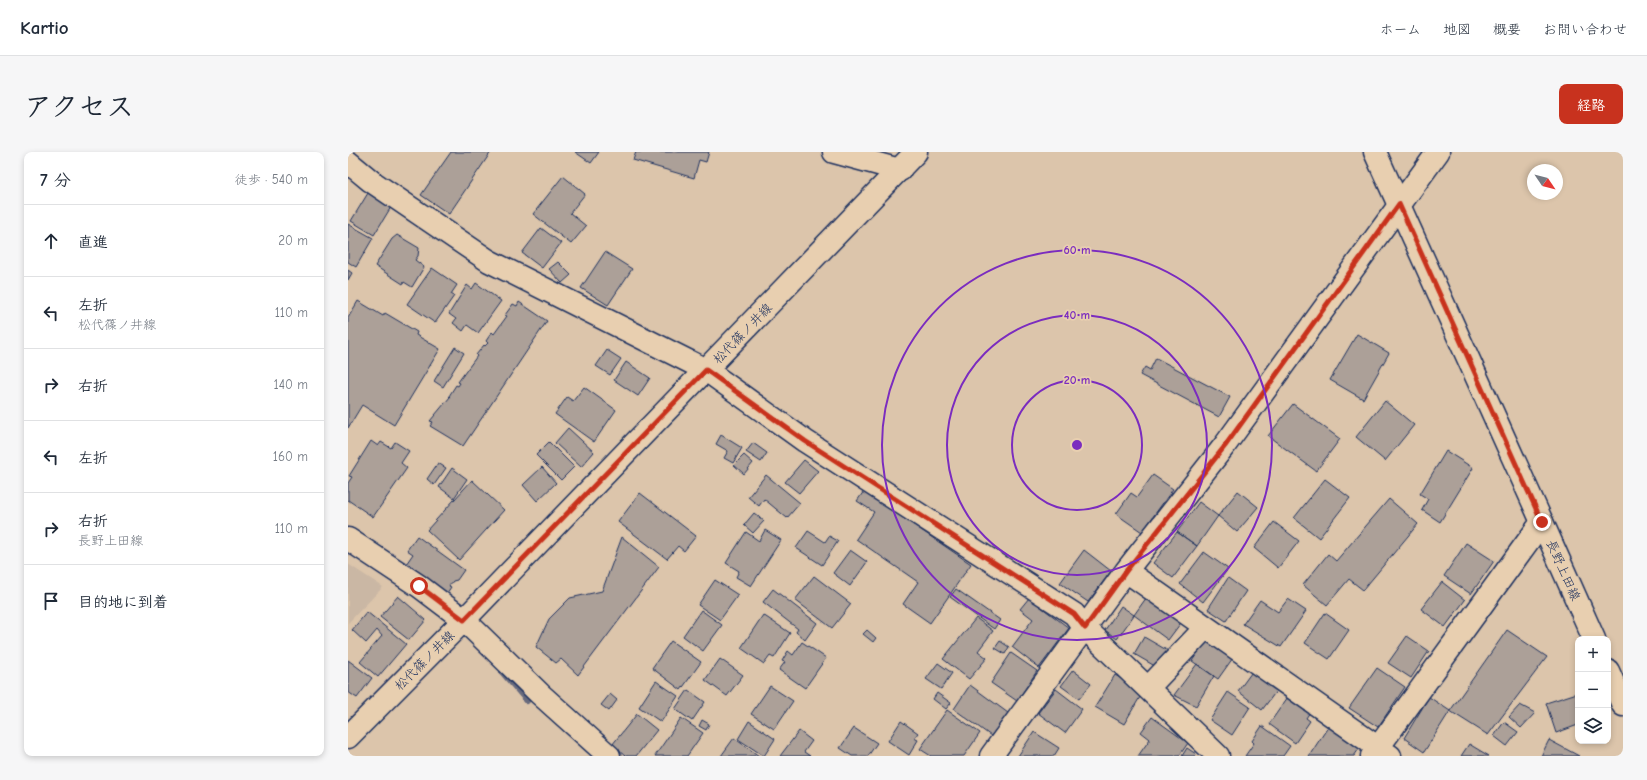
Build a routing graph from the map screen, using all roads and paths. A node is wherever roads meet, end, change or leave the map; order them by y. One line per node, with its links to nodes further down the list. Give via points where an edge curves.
1 (834, 152): 6 (street)
2 (916, 152): 6 (street, 松代篠ノ井線)
3 (1375, 152): 7 (street, 長野上田線)
4 (1438, 152): 7 (street)
5 (348, 162): 8 (street, via 489,261)
6 (900, 170): 8 (street, 松代篠ノ井線)
7 (1399, 204): 9 (street, 長野上田線); 11 (street, via 1225,446)
8 (706, 370): 12 (street, 松代篠ノ井線); 14 (street, via 805,441 1074,614)
9 (1542, 522): 15 (street, 長野上田線); 20 (street)
10 (348, 538): 12 (street)
11 (1126, 571): 13 (street); 14 (street)
12 (464, 620): 19 (street, 松代篠ノ井線); 21 (street)
13 (1206, 627): 17 (street); 20 (street)
14 (1085, 628): 17 (street); 22 (street)
15 (1593, 636)
16 (1608, 672): 18 (street)
17 (1148, 688): 23 (street)
18 (1623, 705)
19 (348, 737)
20 (1380, 753)
21 (609, 756)
22 (991, 756)
23 (1218, 756)

